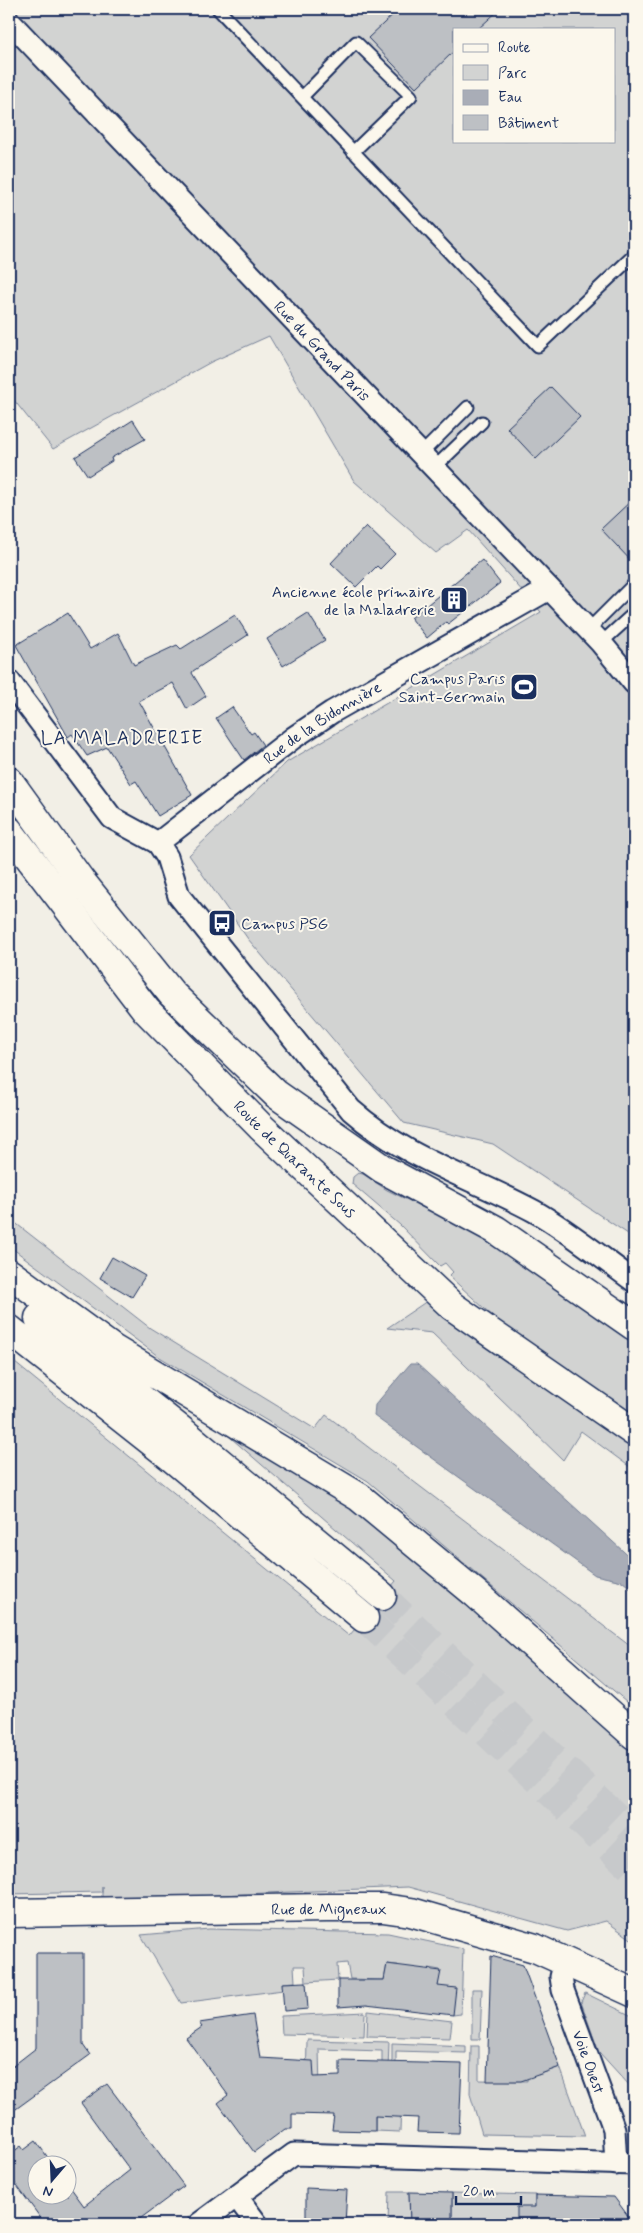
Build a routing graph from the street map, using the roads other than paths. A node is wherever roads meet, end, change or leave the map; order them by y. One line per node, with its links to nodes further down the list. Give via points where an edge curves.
1 (218, 9): 3 (lane)
2 (9, 21): 8 (street, Rue du Grand Paris)
3 (302, 97): 4 (lane); 4 (lane, via 356,42 411,96)
4 (353, 152): 5 (lane, via 538,346)
5 (634, 255)
6 (468, 406): 8 (lane)
7 (482, 422): 8 (lane)
8 (427, 462): 10 (street, Rue du Grand Paris)
9 (634, 584): 12 (lane)
10 (549, 590): 12 (street, Rue du Grand Paris); 17 (street, Rue de la Bidonnière, via 332,712 292,738)
11 (634, 613): 12 (lane)
12 (594, 637): 14 (street, Rue du Grand Paris)
13 (9, 681): 17 (street, via 112,818)
14 (634, 683)
15 (9, 781): 21 (main road, Route de Quarante Sous, via 81,881 172,994 276,1094 383,1169 496,1230)
16 (9, 831): 23 (main road, Route de Quarante Sous, via 146,1010 261,1127 452,1306)
17 (158, 843): 19 (street, via 179,896 351,1110 397,1146 535,1212)
18 (9, 1273): 26 (main road, via 113,1349 359,1497 476,1594)
19 (634, 1281)
20 (9, 1294): 24 (main road)
21 (634, 1326)
22 (9, 1330): 25 (main road, via 171,1457)
23 (634, 1432)
24 (382, 1596)
25 (364, 1618)
26 (634, 1735)
27 (9, 1913): 28 (main road, Rue de Migneaux, via 383,1908 462,1925)
28 (565, 1960): 29 (main road, Rue de Migneaux); 30 (street, Voie Ouest, via 561,1978 563,1990)
29 (634, 1993)
30 (625, 2164): 31 (street, via 294,2154)
31 (237, 2197): 32 (street); 33 (street)
32 (199, 2224)
33 (257, 2224)

